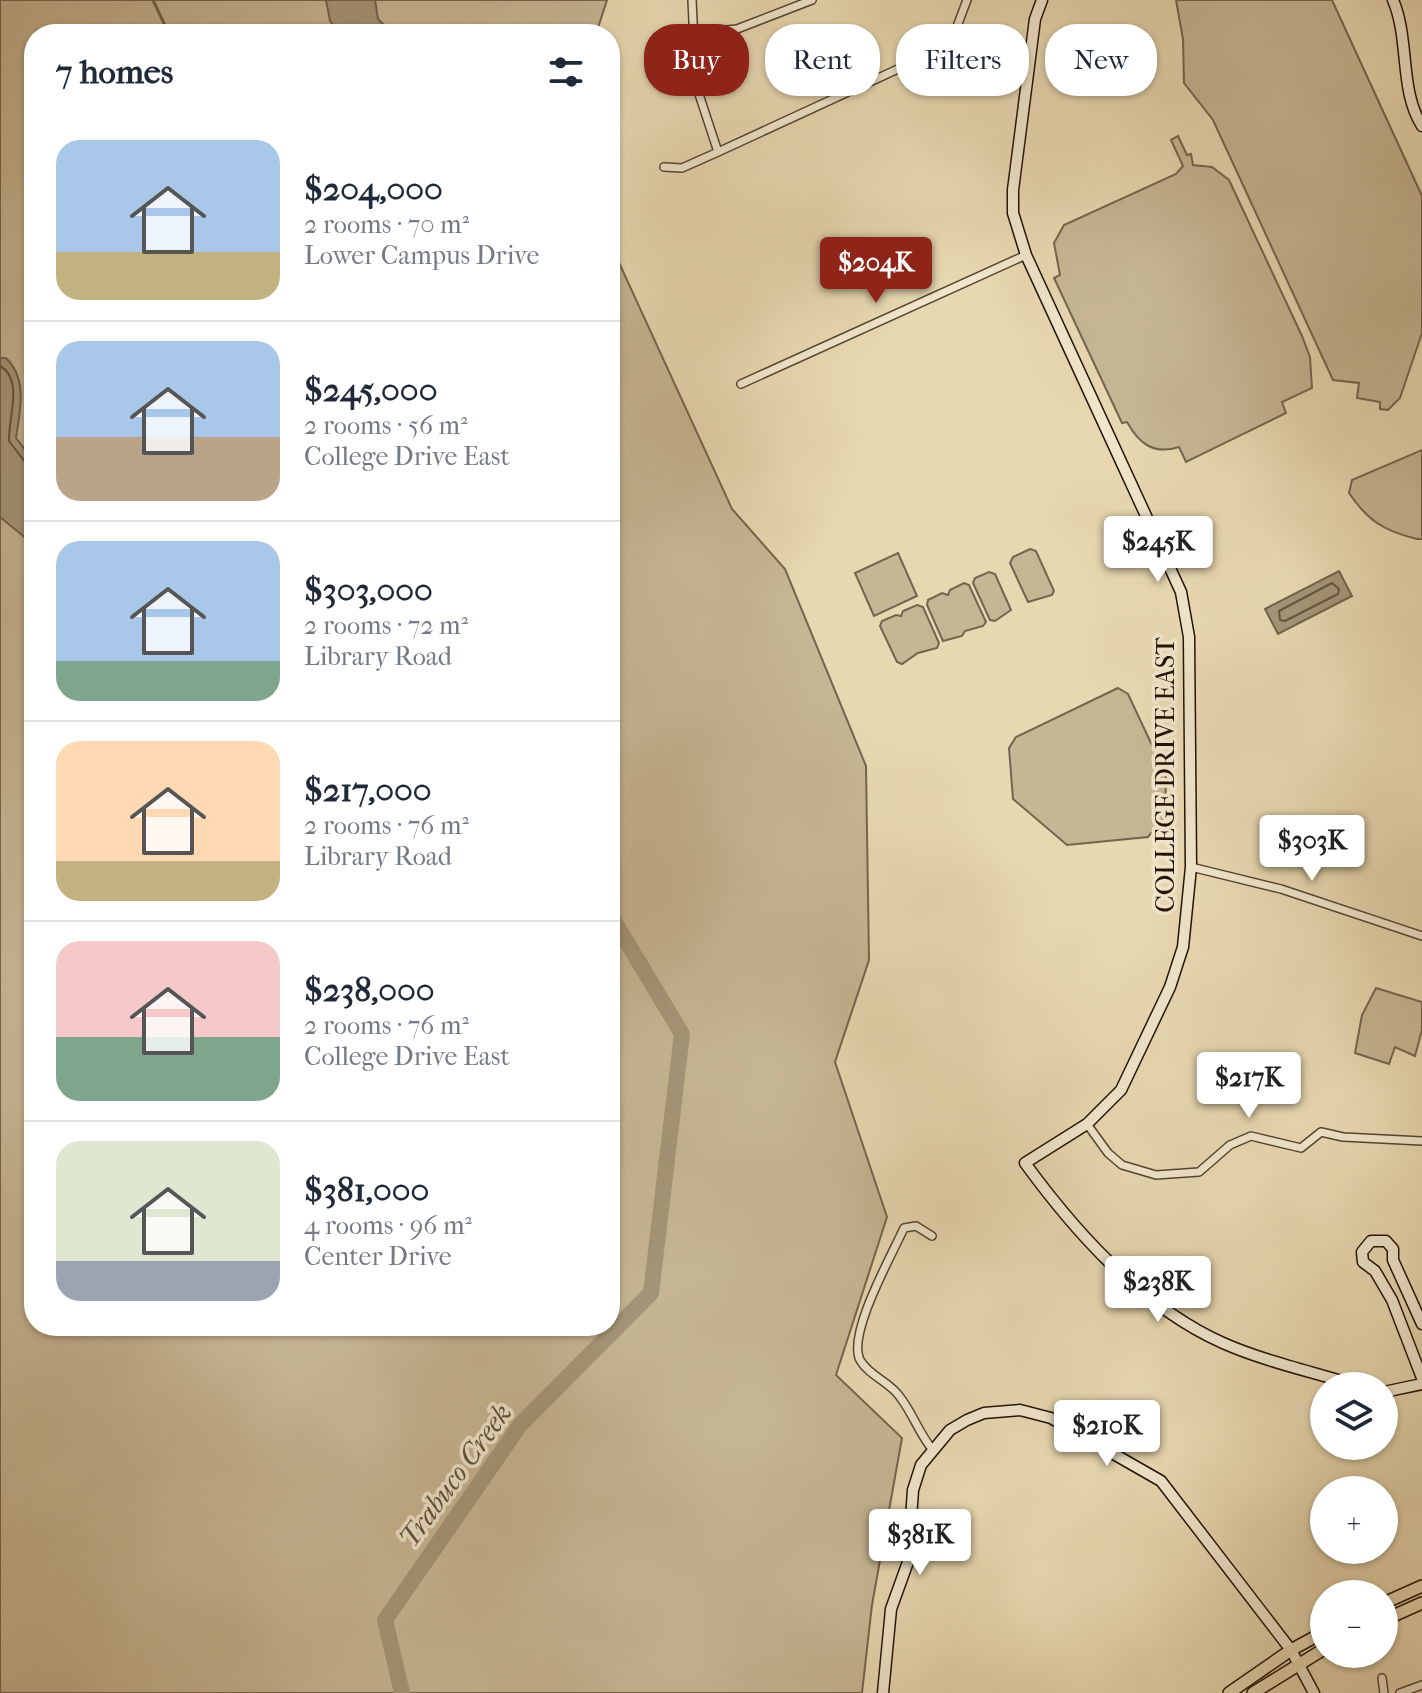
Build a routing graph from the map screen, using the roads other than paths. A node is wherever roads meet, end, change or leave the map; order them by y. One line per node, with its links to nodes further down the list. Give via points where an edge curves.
1 (692, 0): 6 (street)
2 (812, 0): 7 (street)
3 (967, 0): 10 (street, via 950,45)
4 (1042, 0): 12 (street, COLLEGE DRIVE EAST, via 1035,19 1013,190 1013,213)
5 (1393, 0): 9 (street, via 1406,49 1411,99)
6 (693, 24)
7 (749, 24)
8 (700, 96): 10 (street)
9 (1422, 126)
10 (718, 152): 11 (street, via 682,168)
11 (664, 167)
12 (1026, 255): 13 (street); 14 (street, COLLEGE DRIVE EAST, via 1181,592 1189,637)
13 (741, 384)
14 (1191, 867): 15 (street, via 1281,889); 16 (street, COLLEGE DRIVE EAST, via 1188,922 1170,987 1121,1090)
15 (1422, 936)
16 (1087, 1124): 17 (street, via 1122,1165 1156,1175 1199,1172 1230,1145 1251,1136 1301,1148 1321,1132); 22 (street, COLLEGE DRIVE EAST, via 1025,1163 1050,1197 1125,1276 1163,1307 1225,1344)
17 (1422, 1141)
18 (932, 1236): 25 (street, via 916,1226 904,1228 860,1326 857,1347 867,1369 899,1394)
19 (1393, 1260): 20 (street, via 1388,1268); 20 (street, via 1390,1245 1371,1241 1362,1257); 21 (street)
20 (1375, 1271): 23 (street, via 1405,1329)
21 (1422, 1324)
22 (1314, 1372)
23 (1422, 1381): 24 (street)
24 (1398, 1388)
25 (932, 1449): 31 (street, via 967,1420 1020,1410 1051,1418 1146,1469 1161,1481); 36 (street, via 913,1490 911,1542 891,1609)
26 (1422, 1586): 27 (main road)
27 (1398, 1597)
28 (1422, 1603): 29 (main road)
29 (1398, 1614)
30 (1310, 1640): 31 (main road)
31 (1291, 1650): 33 (street); 37 (main road)
32 (1310, 1656): 33 (main road)
33 (1299, 1662): 38 (main road); 39 (street)
34 (1382, 1678): 40 (street)
35 (1422, 1685): 41 (street)
36 (883, 1693)
37 (1229, 1693)
38 (1253, 1693)
39 (1314, 1693)
40 (1384, 1693)
41 (1400, 1693)

